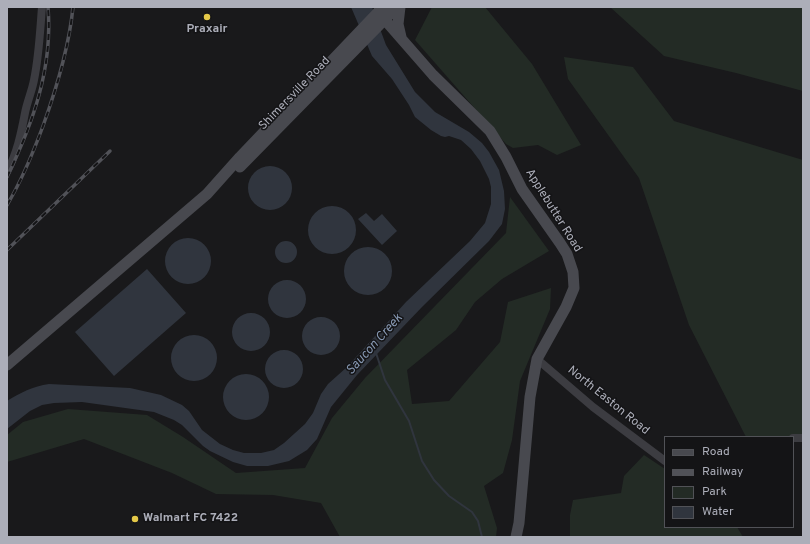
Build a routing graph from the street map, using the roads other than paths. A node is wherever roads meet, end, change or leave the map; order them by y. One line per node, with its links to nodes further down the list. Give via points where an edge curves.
1 (42, 7): 5 (street, via 34,81 26,107 23,131)
2 (400, 7): 4 (street, via 398,24)
3 (386, 12): 4 (street, Applebutter Road, via 393,29); 7 (street, Shimersville Road, via 240,157 207,194)
4 (403, 41): 6 (street, Applebutter Road, via 433,76 490,131 522,189 567,254 573,272 574,288)
5 (7, 172)
6 (538, 359): 8 (street, North Easton Road, via 593,407); 9 (street, Applebutter Road, via 530,397)
7 (7, 365)
8 (664, 461)
9 (516, 537)

